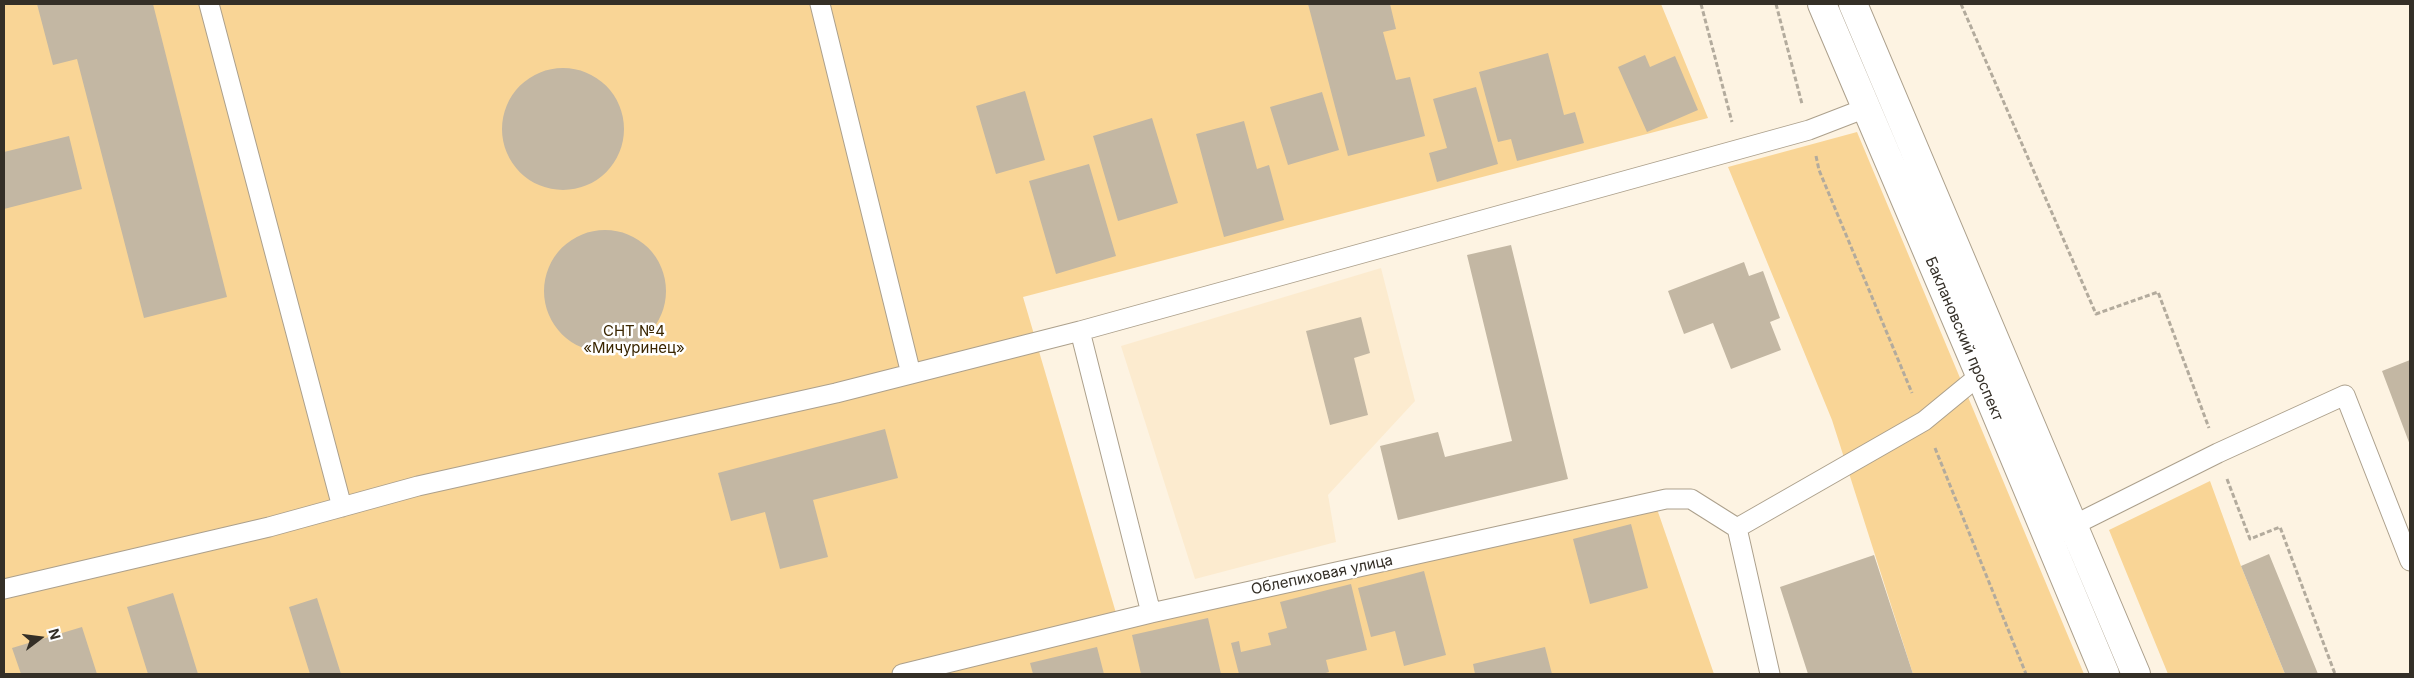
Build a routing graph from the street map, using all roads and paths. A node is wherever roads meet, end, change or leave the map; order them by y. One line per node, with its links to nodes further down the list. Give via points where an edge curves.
1 (209, 4): 16 (lane)
2 (820, 4): 12 (lane)
3 (1701, 4): 10 (path)
4 (1776, 4): 9 (path)
5 (1822, 4): 8 (main road, Баклановский проспект)
6 (1853, 4): 17 (main road, Баклановский проспект)
7 (1961, 4): 15 (path, via 2096,314 2158,292)
8 (1866, 108): 9 (lane); 13 (main road, Баклановский проспект)
9 (1809, 130): 10 (lane); 14 (path, via 1819,170)
10 (1739, 150): 11 (lane)
11 (1080, 331): 12 (lane); 21 (lane)
12 (911, 374): 16 (lane, via 836,394 418,486)
13 (1980, 375): 14 (lane); 25 (main road, Баклановский проспект)
14 (1924, 421): 18 (lane); 24 (path)
15 (2218, 453): 17 (lane); 19 (lane, via 2345,395); 27 (path, via 2250,539 2280,527)
16 (342, 508): 20 (lane)
17 (2074, 526): 26 (main road, Баклановский проспект)
18 (1737, 528): 21 (lane, Облепиховая улица, via 1691,499 1666,499); 23 (lane)
19 (2410, 561)
20 (4, 589)
21 (1151, 613): 22 (lane, Облепиховая улица)
22 (902, 674)
23 (1770, 674)
24 (2026, 674)
25 (2105, 674)
26 (2136, 674)
27 (2335, 674)

